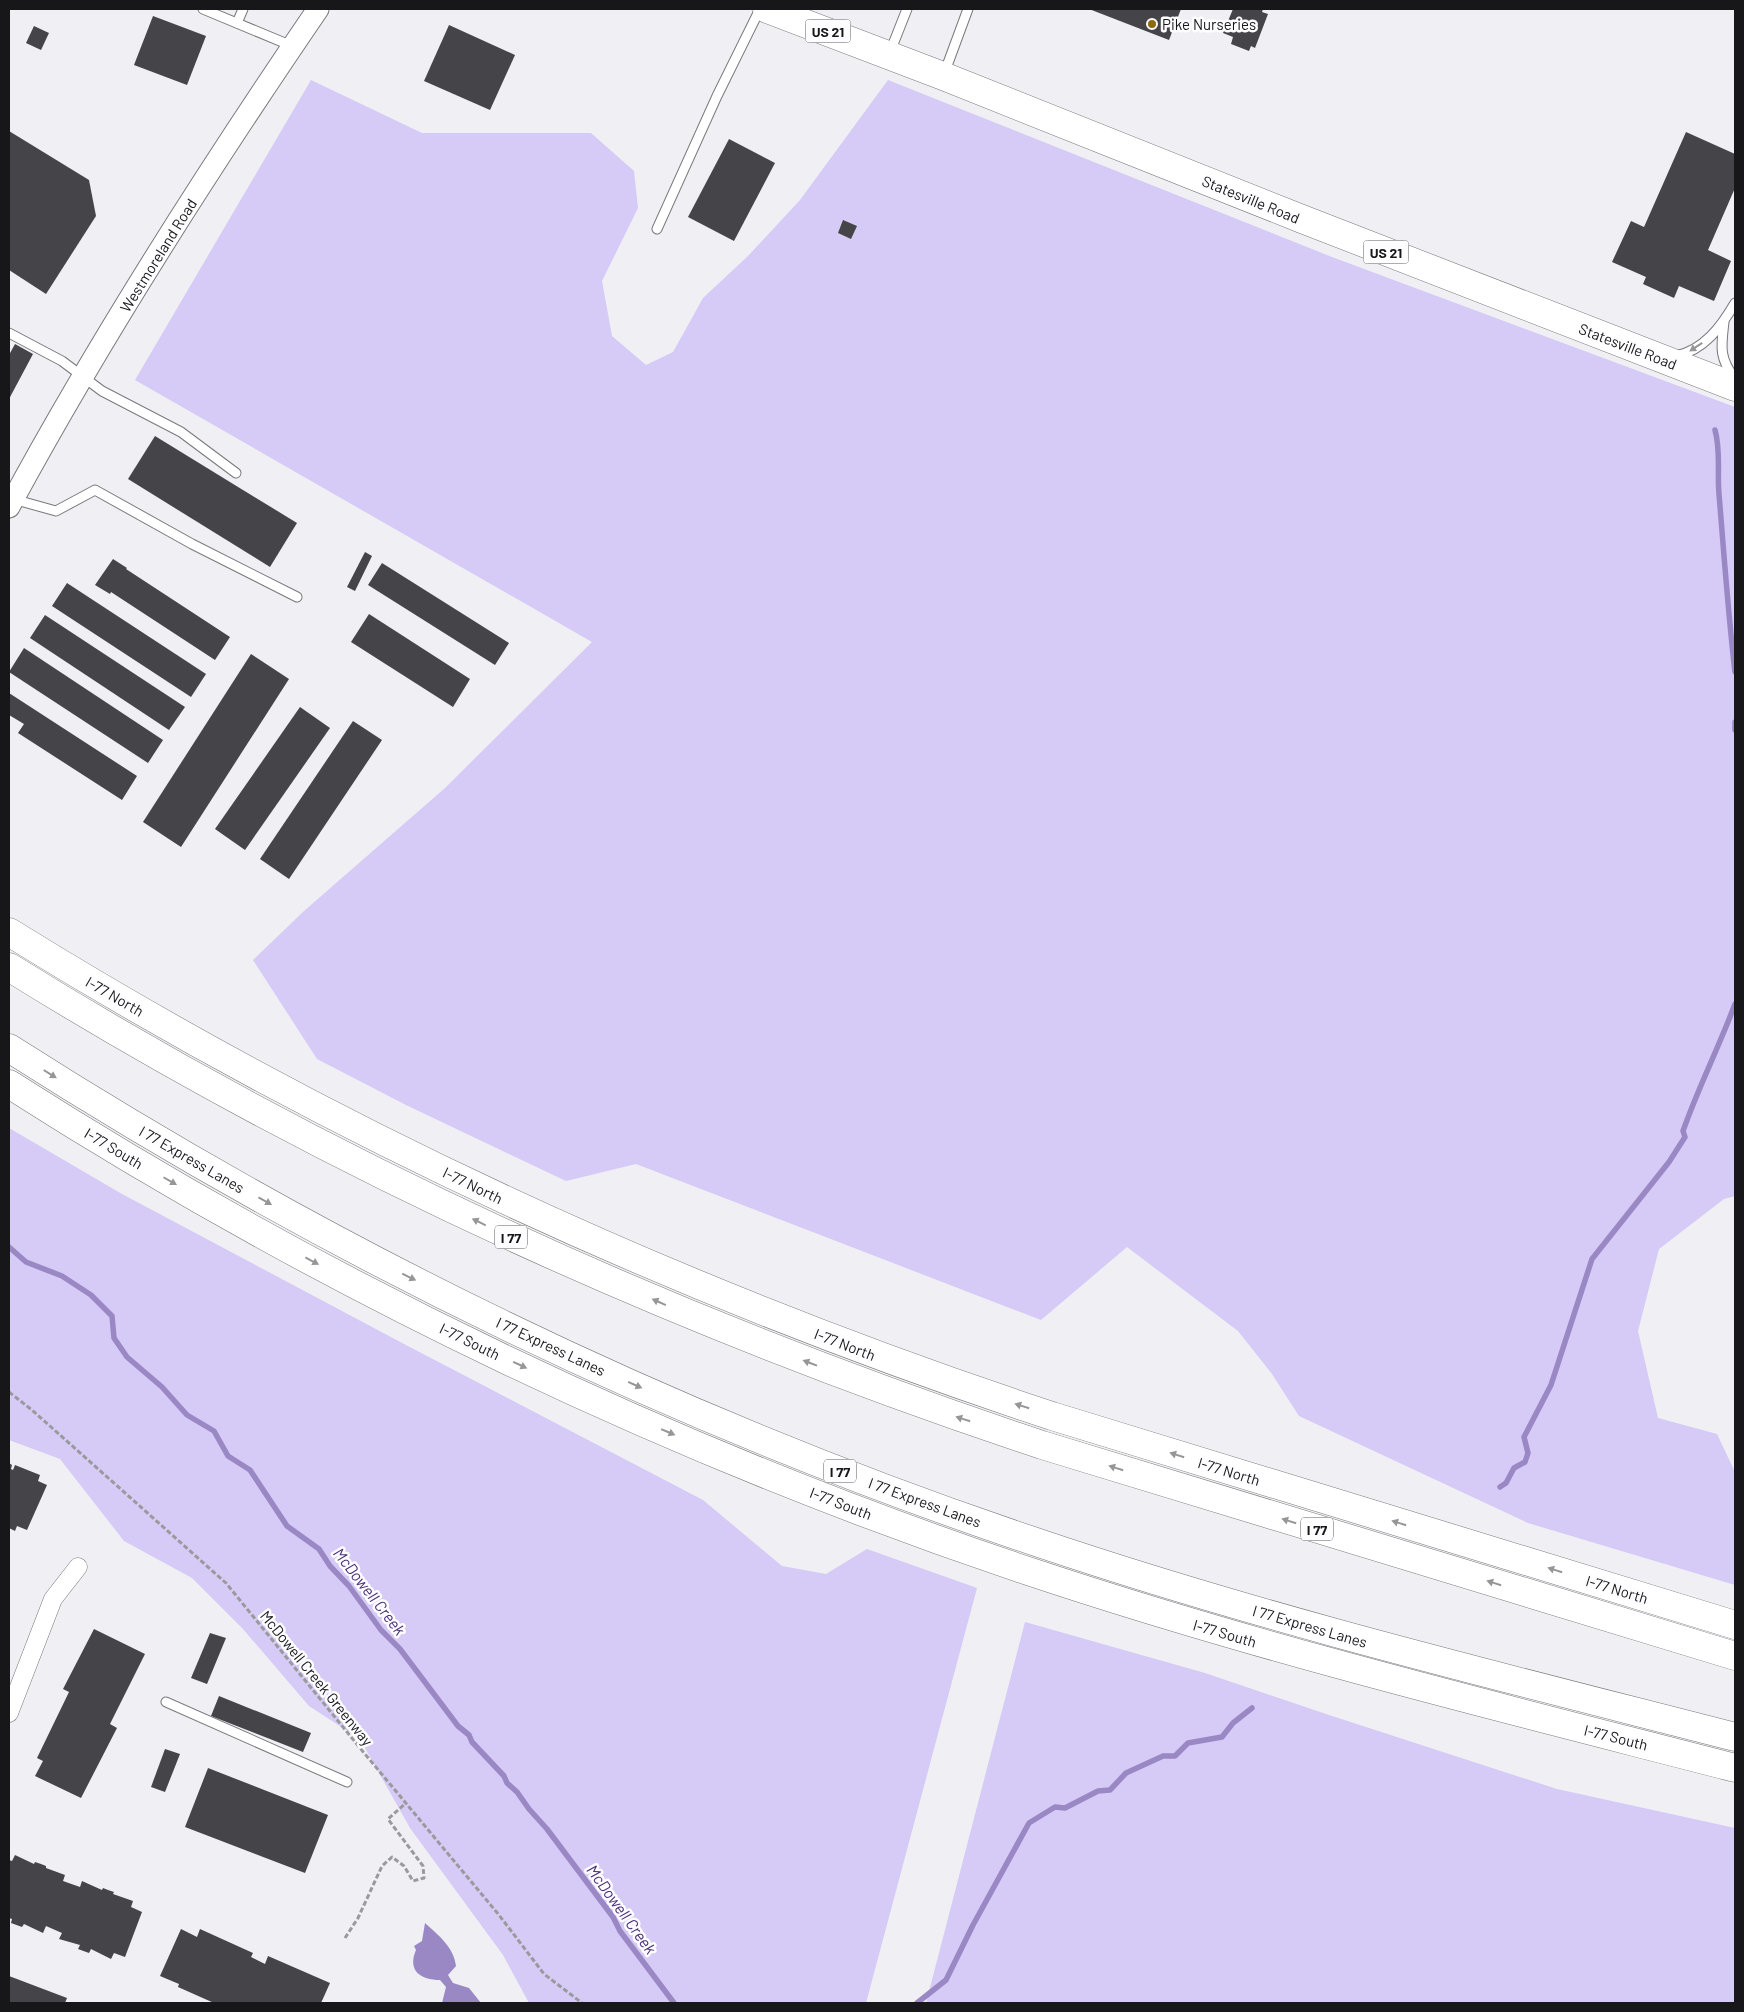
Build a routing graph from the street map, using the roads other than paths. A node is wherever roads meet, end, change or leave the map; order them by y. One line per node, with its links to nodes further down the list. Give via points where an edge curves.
1 (203, 9): 8 (lane)
2 (242, 9): 8 (lane)
3 (318, 9): 9 (street, Westmoreland Road)
4 (760, 9): 12 (lane)
5 (767, 9): 10 (main road, Statesville Road / US 21)
6 (906, 9): 10 (lane)
7 (968, 9): 11 (lane)
8 (238, 23): 9 (lane)
9 (292, 46): 17 (street, Westmoreland Road)
10 (889, 55): 11 (main road, Statesville Road / US 21)
11 (943, 76): 16 (main road, Statesville Road / US 21)
12 (657, 229)
13 (1735, 303): 14 (lane)
14 (1724, 322): 16 (lane, one-way to 16, via 1708,340 1687,353); 18 (lane, via 1721,346 1725,366)
15 (9, 333): 17 (lane, via 62,360)
16 (1661, 358): 19 (main road, Statesville Road / US 21)
17 (83, 376): 20 (lane, via 102,391 181,432); 21 (street, Westmoreland Road)
18 (1735, 379)
19 (1735, 387)
20 (236, 473)
21 (11, 503): 22 (lane, via 56,510 95,490)
22 (297, 597)
23 (9, 932): 29 (main road, I-77 North / I 77, one-way to 23, via 1052,1416 772,1316 588,1238 407,1154 230,1061)
24 (9, 967): 28 (main road, I 77, one-way to 24, via 957,1417 676,1309 483,1224 304,1135 128,1039)
25 (9, 1048): 34 (main road, I 77 Express Lanes / I 77, one-way to 34, via 212,1171 386,1266 602,1370 818,1462 1019,1536 1179,1588 1350,1637)
26 (9, 1084): 35 (main road, I-77 South / I 77, one-way to 35, via 110,1147 381,1297 636,1418 834,1500 1027,1571 1219,1631 1412,1685)
27 (78, 1567): 33 (street, via 53,1599)
28 (1591, 1613): 30 (main road, via 1687,1626); 31 (main road, I 77)
29 (1735, 1625)
30 (1735, 1641)
31 (1735, 1656)
32 (166, 1702): 36 (lane)
33 (9, 1713)
34 (1735, 1737)
35 (1735, 1768)
36 (347, 1782)

